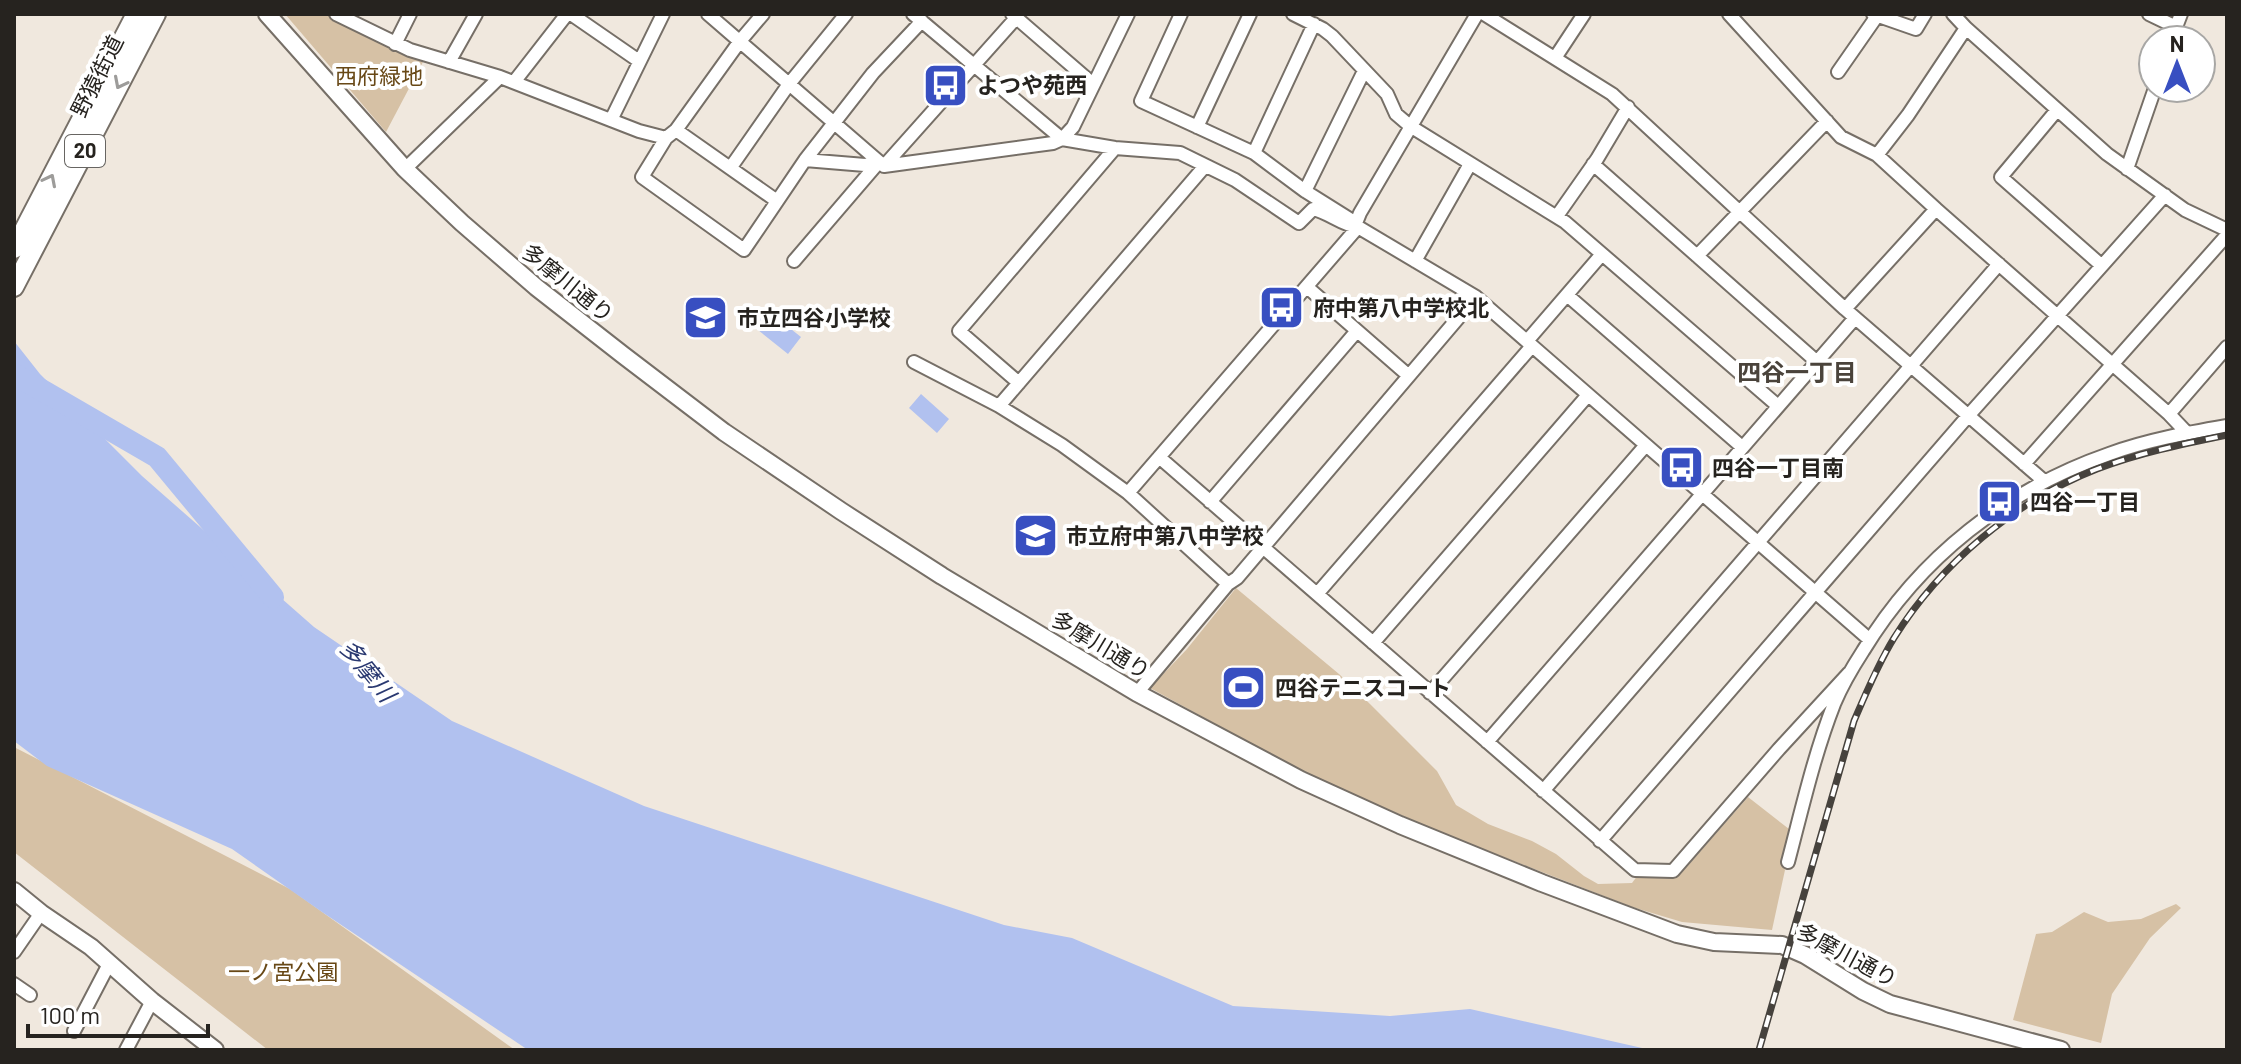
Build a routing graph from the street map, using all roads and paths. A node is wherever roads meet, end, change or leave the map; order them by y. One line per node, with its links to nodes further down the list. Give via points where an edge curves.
1 (136, 14): 68 (main road, 野猿街道 / 20, one-way to 1)
2 (156, 14): 75 (main road, 野猿街道 / 20, one-way to 75)
3 (267, 14): 58 (street, 多摩川通り)
4 (410, 14): 28 (street)
5 (476, 14): 31 (street)
6 (569, 14): 30 (street); 36 (street)
7 (663, 14): 30 (street)
8 (708, 14): 27 (street)
9 (763, 14): 27 (street)
10 (846, 14): 37 (street)
11 (1128, 14): 38 (street)
12 (1181, 14): 46 (street, via 1141,101)
13 (1250, 14): 46 (street)
14 (1293, 14): 25 (street)
15 (1477, 14): 45 (street)
16 (1484, 14): 29 (street)
17 (1584, 14): 29 (street)
18 (1729, 14): 43 (street)
19 (1925, 14): 22 (street, via 1916,29)
20 (1953, 14): 26 (street)
21 (338, 15): 28 (street)
22 (1875, 15): 34 (street)
23 (1014, 16): 32 (street); 38 (street)
24 (918, 18): 32 (street); 44 (street)
25 (1314, 24): 33 (street); 50 (street)
26 (1966, 28): 41 (street); 51 (street)
27 (740, 41): 37 (street); 47 (street)
28 (395, 44): 31 (street)
29 (1555, 58): 40 (street)
30 (639, 61): 42 (street)
31 (449, 62): 35 (street)
32 (974, 65): 48 (street); 53 (street)
33 (1364, 71): 45 (street); 60 (street)
34 (1838, 72)
35 (500, 77): 36 (street); 58 (street)
36 (514, 82): 42 (street)
37 (789, 84): 44 (street); 57 (street)
38 (1093, 84): 48 (street)
39 (2149, 104): 59 (street)
40 (1628, 107): 55 (street); 64 (street)
41 (2057, 110): 59 (street); 74 (street, via 2001,177)
42 (611, 120): 47 (street, via 660,138)
43 (1827, 121): 51 (street, via 1841,137); 64 (street)
44 (833, 123): 52 (street); 53 (street)
45 (1410, 126): 54 (street); 66 (street)
46 (1197, 127): 50 (street)
47 (671, 134): 57 (street); 62 (street, via 642,177 744,250)
48 (1062, 139): 49 (street); 53 (street)
49 (1115, 148): 56 (street, via 1180,153); 89 (street, via 959,331)
50 (1254, 153): 60 (street)
51 (1877, 155): 63 (street)
52 (805, 160): 53 (street); 62 (street)
53 (881, 164): 71 (street)
54 (1470, 164): 65 (street); 72 (street)
55 (1593, 164): 65 (street); 70 (street)
56 (1205, 166): 66 (street, via 1299,223 1313,209 1346,226); 89 (street)
57 (731, 167): 62 (street)
58 (405, 169): 113 (street, 多摩川通り, via 536,287 724,432 942,576)
59 (2127, 169): 61 (street)
60 (1305, 191): 66 (street)
61 (2165, 195): 67 (street); 74 (street)
62 (777, 201)
63 (1936, 209): 73 (street); 79 (street)
64 (1739, 211): 70 (street); 79 (street)
65 (1557, 216): 69 (street)
66 (1357, 225): 72 (street); 76 (street)
67 (2227, 232): 86 (street)
68 (14, 249)
69 (1602, 254): 77 (street); 92 (street)
70 (1697, 256): 84 (street)
71 (794, 261)
72 (1415, 261): 78 (street)
73 (1999, 264): 80 (street); 87 (street)
74 (2101, 265): 80 (street)
75 (14, 287)
76 (1307, 287): 81 (street); 99 (street)
77 (1567, 295): 82 (street); 98 (street)
78 (1476, 297): 82 (street); 88 (street)
79 (1850, 313): 84 (street); 87 (street)
80 (2057, 315): 86 (street); 94 (street)
81 (1356, 332): 88 (street); 104 (street)
82 (1529, 344): 90 (street); 109 (street)
83 (2227, 347): 93 (street)
84 (1816, 361): 92 (street)
85 (914, 362): 91 (street)
86 (2112, 364): 93 (street); 100 (street)
87 (1913, 367): 94 (street); 105 (street)
88 (1409, 376): 106 (street)
89 (1019, 383): 91 (street)
90 (1588, 395): 97 (street); 111 (street)
91 (999, 406): 102 (street)
92 (1778, 406): 98 (street)
93 (2169, 414): 96 (street)
94 (1968, 416): 100 (street); 108 (street)
95 (2227, 426): 96 (street)
96 (2187, 433): 101 (street, via 2108,454)
97 (1646, 445): 103 (street); 114 (street)
98 (1742, 447): 103 (street)
99 (1159, 457): 102 (street); 104 (street)
100 (2024, 464): 101 (street)
101 (2044, 481): 110 (street, via 1941,553 1894,604)
102 (1128, 493): 107 (street)
103 (1702, 494): 105 (street); 115 (street)
104 (1210, 502): 106 (street)
105 (1758, 543): 108 (street); 116 (street)
106 (1263, 547): 107 (street); 109 (street)
107 (1228, 584): 113 (street)
108 (1815, 592): 110 (street); 117 (street)
109 (1317, 594): 111 (street)
110 (1870, 640): 112 (street)
111 (1373, 643): 114 (street)
112 (1849, 673): 117 (street, via 1673,871 1635,870); 118 (street, via 1825,732)
113 (1137, 693): 131 (street, 多摩川通り, via 1301,780 1648,924 1714,942 1782,945 1890,1004)
114 (1430, 693): 115 (street)
115 (1487, 742): 116 (street)
116 (1543, 791): 117 (street)
117 (1600, 841)
118 (1788, 862)
119 (14, 891): 120 (street)
120 (41, 913): 122 (street); 124 (street)
121 (14, 927): 122 (street)
122 (25, 935): 123 (street)
123 (14, 952)
124 (109, 964): 127 (street); 128 (street)
125 (14, 984): 126 (street)
126 (30, 995)
127 (152, 1001): 129 (street); 130 (street)
128 (74, 1031)
129 (126, 1050)
130 (215, 1050)
131 (2061, 1050)

